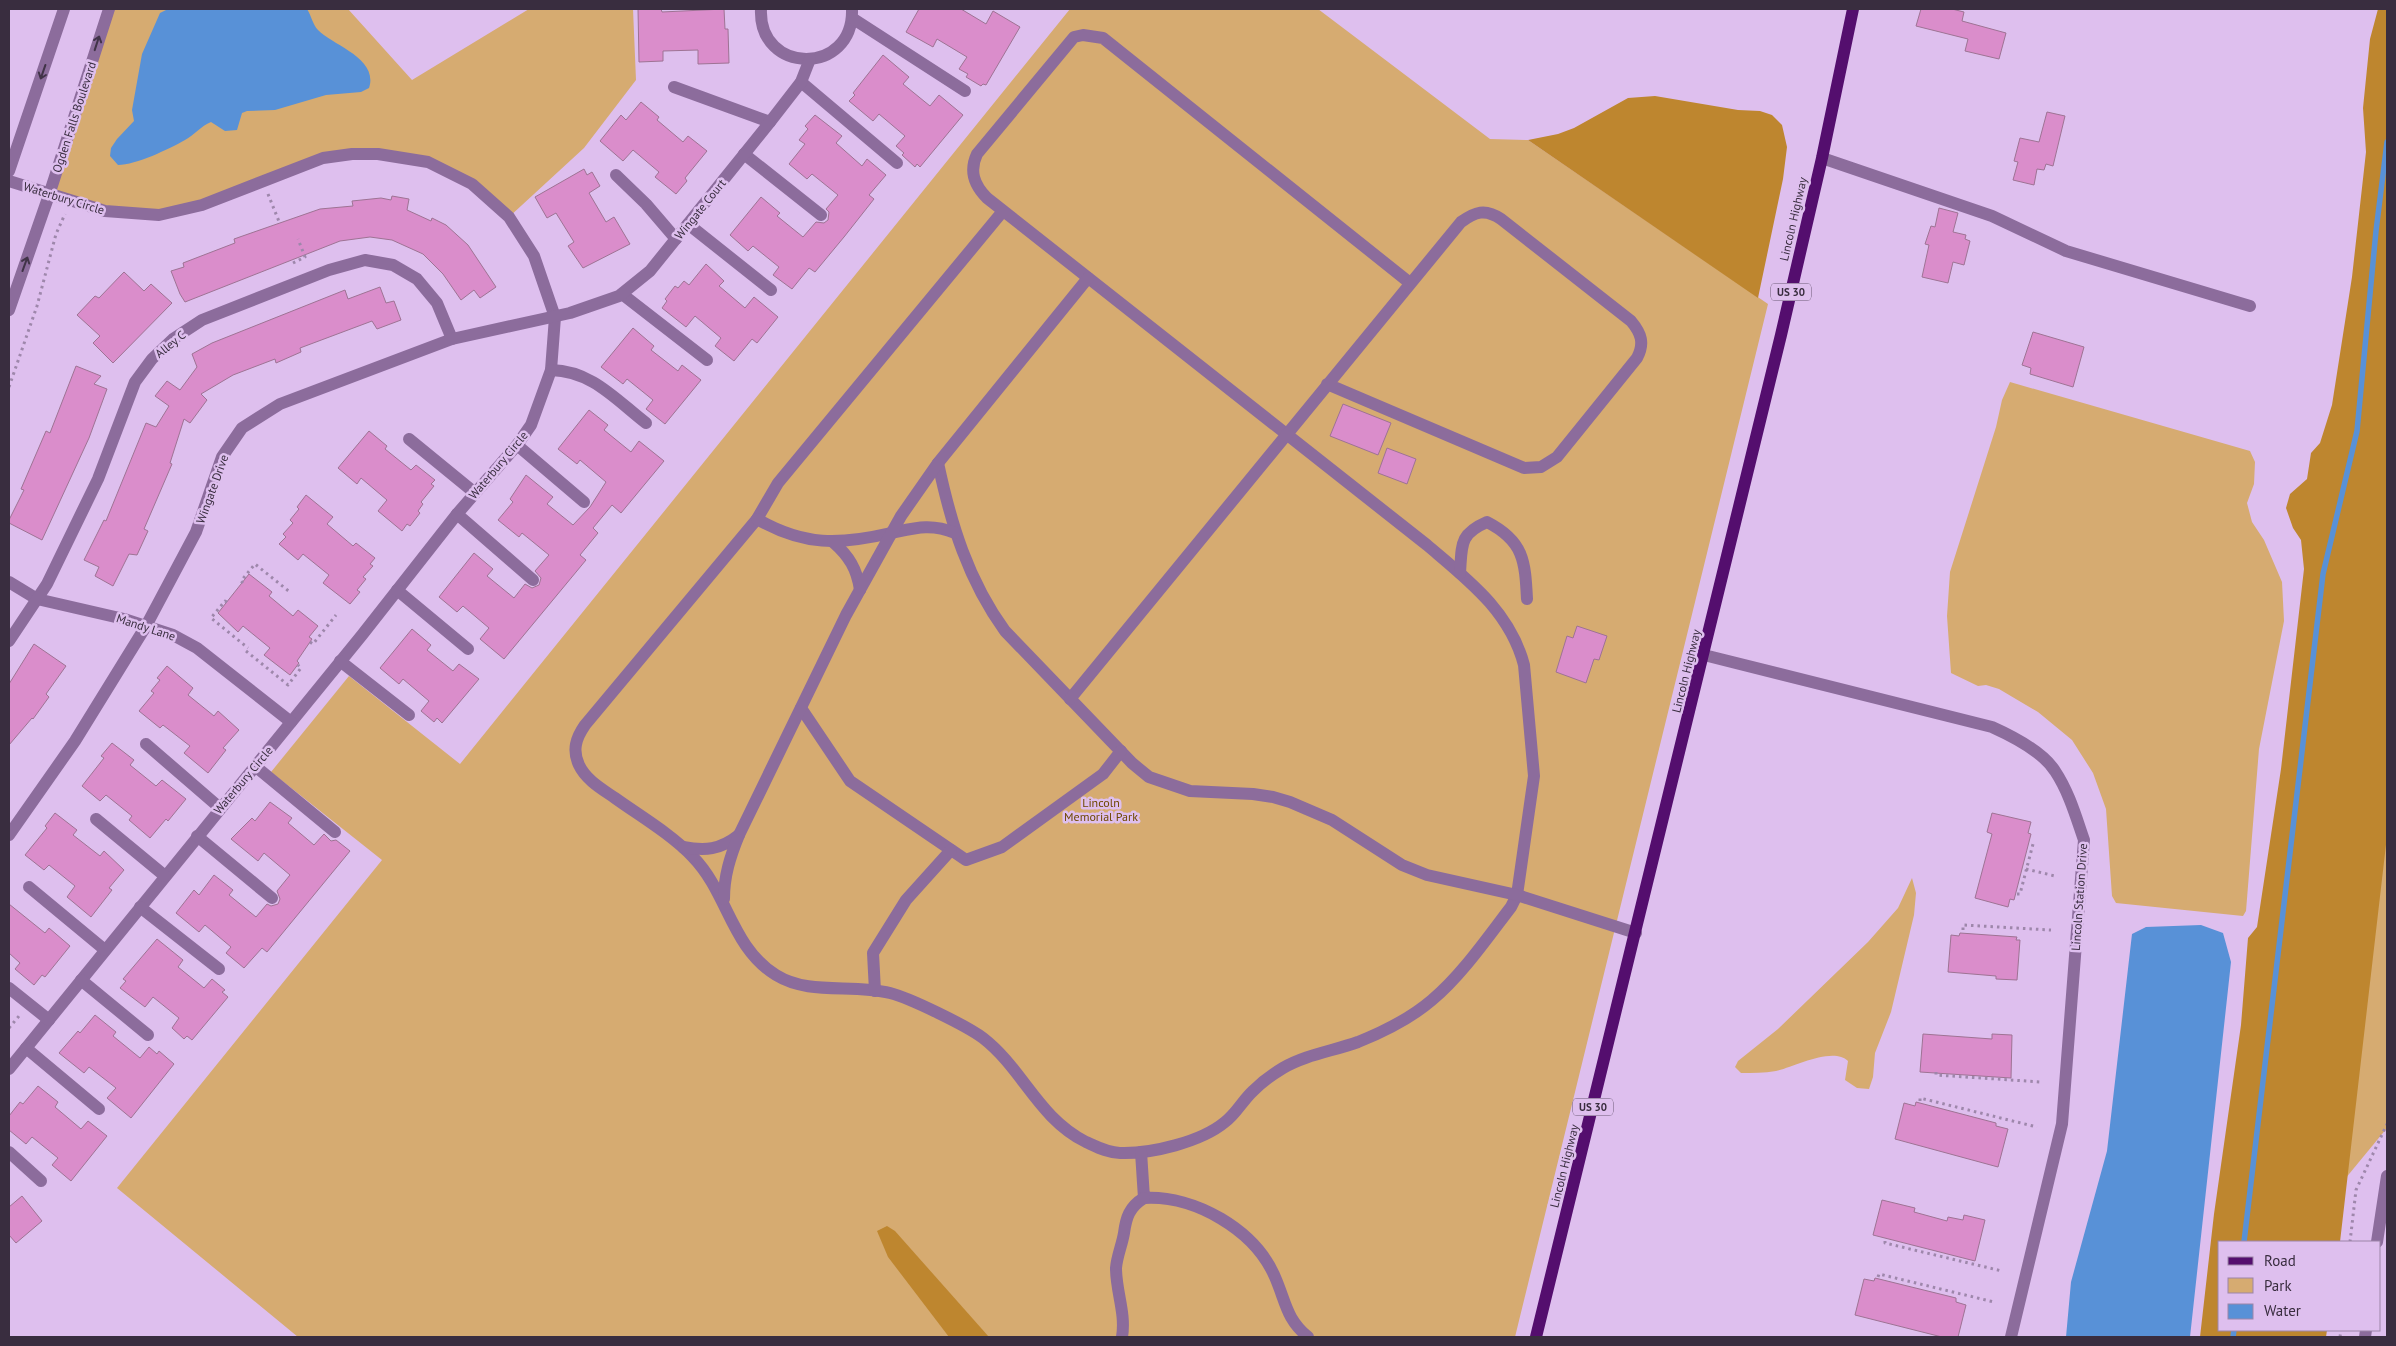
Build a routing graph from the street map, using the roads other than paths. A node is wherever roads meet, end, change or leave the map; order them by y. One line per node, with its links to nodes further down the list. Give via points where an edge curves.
1 (64, 9): 14 (street, one-way to 14)
2 (109, 9): 17 (street, Ogden Falls Boulevard, one-way to 2)
3 (760, 9): 6 (street, via 761,24 774,46 784,54)
4 (1853, 9): 12 (main road, Lincoln Highway / US 30)
5 (852, 13): 6 (street, via 849,30 838,46 823,56); 9 (street)
6 (810, 59): 7 (street, Wingate Court)
7 (801, 82): 10 (street, Wingate Court); 13 (street)
8 (674, 87): 10 (street)
9 (965, 91)
10 (770, 122): 11 (street, Wingate Court)
11 (744, 154): 19 (street); 20 (street, Wingate Court)
12 (1822, 158): 26 (street, via 1992,216 2066,251); 55 (main road, Lincoln Highway / US 30)
13 (897, 163)
14 (9, 171)
15 (616, 175): 21 (street)
16 (9, 181): 17 (street, Waterbury Circle)
17 (49, 195): 27 (street, Ogden Falls Boulevard, one-way to 17); 28 (street, Waterbury Circle, via 105,211 159,214 202,205 323,158 378,154 428,162 472,184 509,217 534,256)
18 (1003, 211): 22 (street); 23 (street, via 979,190 972,170 977,154 1066,44 1083,35 1103,38); 41 (street, via 778,483)
19 (821, 215)
20 (688, 224): 21 (street, Wingate Court); 24 (street)
21 (676, 239): 25 (street, Wingate Court, via 650,271)
22 (1088, 278): 34 (street); 37 (street)
23 (1410, 283): 32 (street); 32 (street, via 1461,222 1477,211 1493,214 1631,321 1642,344 1637,358 1557,457 1533,469 1524,468)
24 (771, 290)
25 (622, 294): 28 (street, Wingate Court, via 597,306); 30 (street)
26 (2250, 306)
27 (9, 310)
28 (555, 317): 29 (street, Wingate Drive); 31 (street, Waterbury Circle)
29 (452, 339): 50 (street, Alley C, via 437,303 417,279 393,265 366,260 329,270 202,320 173,339 135,382 98,480); 52 (street, Wingate Drive, via 280,404 242,428 222,456 196,532)
30 (707, 360)
31 (551, 370): 33 (street, via 564,370 590,378); 36 (street, Waterbury Circle, via 530,425)
32 (1327, 384): 34 (street)
33 (646, 423)
34 (1286, 435): 45 (street); 57 (street)
35 (409, 439): 38 (street)
36 (517, 445): 38 (street, Waterbury Circle); 39 (street)
37 (938, 463): 42 (street); 43 (street)
38 (475, 493): 40 (street, Waterbury Circle)
39 (584, 502)
40 (457, 514): 46 (street); 48 (street, Waterbury Circle)
41 (757, 519): 44 (street, via 789,535); 70 (street, via 585,726 575,746 579,766 586,776)
42 (891, 533): 43 (street, via 919,526); 44 (street); 49 (street)
43 (955, 533): 57 (street, via 974,583 1004,631)
44 (833, 542): 49 (street, via 849,557)
45 (1460, 573): 51 (street, via 1462,546 1470,529 1487,522 1505,531 1518,548 1526,574); 74 (street, via 1502,615 1520,648 1524,665 1534,776)
46 (533, 580)
47 (9, 582): 50 (street, Mandy Lane)
48 (397, 590): 54 (street); 56 (street, Waterbury Circle)
49 (860, 590): 58 (street)
50 (37, 598): 52 (street, Mandy Lane); 53 (street, Alley C)
51 (1527, 599)
52 (146, 626): 60 (street, Mandy Lane, via 174,635 197,648); 67 (street, Wingate Drive, via 75,741)
53 (9, 641)
54 (468, 649)
55 (1704, 655): 78 (main road, Lincoln Highway / US 30); 98 (street, Lincoln Station Drive, via 1992,727 2026,745 2055,770 2072,804 2084,840 2062,1124)
56 (340, 661): 59 (street); 60 (street, Waterbury Circle)
57 (1070, 699): 62 (street)
58 (802, 708): 68 (street); 71 (street, via 850,781)
59 (409, 715)
60 (291, 722): 63 (street, Waterbury Circle)
61 (146, 744): 64 (street)
62 (1121, 751): 71 (street, via 1102,774 1002,847 966,860); 74 (street, via 1150,777 1167,785 1190,791 1273,797 1332,820 1402,865 1428,876)
63 (255, 766): 64 (street, Waterbury Circle); 66 (street)
64 (220, 808): 69 (street, Waterbury Circle)
65 (96, 819): 72 (street)
66 (335, 832)
67 (9, 835)
68 (738, 835): 70 (street, via 719,848); 76 (street, via 724,880)
69 (197, 836): 72 (street, Waterbury Circle); 75 (street)
70 (682, 847): 76 (street, via 714,883)
71 (951, 850): 83 (street, via 906,900 874,953)
72 (165, 876): 77 (street, Waterbury Circle)
73 (29, 887): 79 (street)
74 (1517, 895): 78 (street); 90 (street, via 1511,907 1433,1000 1356,1042 1284,1067 1254,1089 1227,1121 1211,1132 1186,1142)
75 (272, 898)
76 (724, 901): 83 (street, via 728,917 747,950 778,976 796,984)
77 (140, 907): 79 (street, Waterbury Circle); 80 (street)
78 (1636, 933): 97 (main road, Lincoln Highway / US 30)
79 (105, 950): 81 (street, Waterbury Circle)
80 (219, 970)
81 (81, 980): 84 (street, Waterbury Circle); 85 (street)
82 (9, 988): 84 (street)
83 (875, 991): 90 (street, via 891,993 984,1039 1051,1116 1077,1137 1118,1153)
84 (49, 1020): 86 (street, Waterbury Circle)
85 (148, 1035)
86 (26, 1048): 87 (street, Waterbury Circle); 88 (street)
87 (9, 1069)
88 (99, 1109)
89 (9, 1152): 92 (street)
90 (1141, 1152): 93 (street)
91 (2387, 1176): 94 (street)
92 (41, 1181)
93 (1144, 1198): 95 (street, via 1135,1203 1125,1222 1116,1266 1124,1325); 96 (street, via 1158,1197 1197,1208 1219,1218 1251,1241 1275,1277 1288,1314)
94 (2377, 1241)
95 (1122, 1337)
96 (1308, 1337)
97 (1536, 1337)
98 (2011, 1337)

